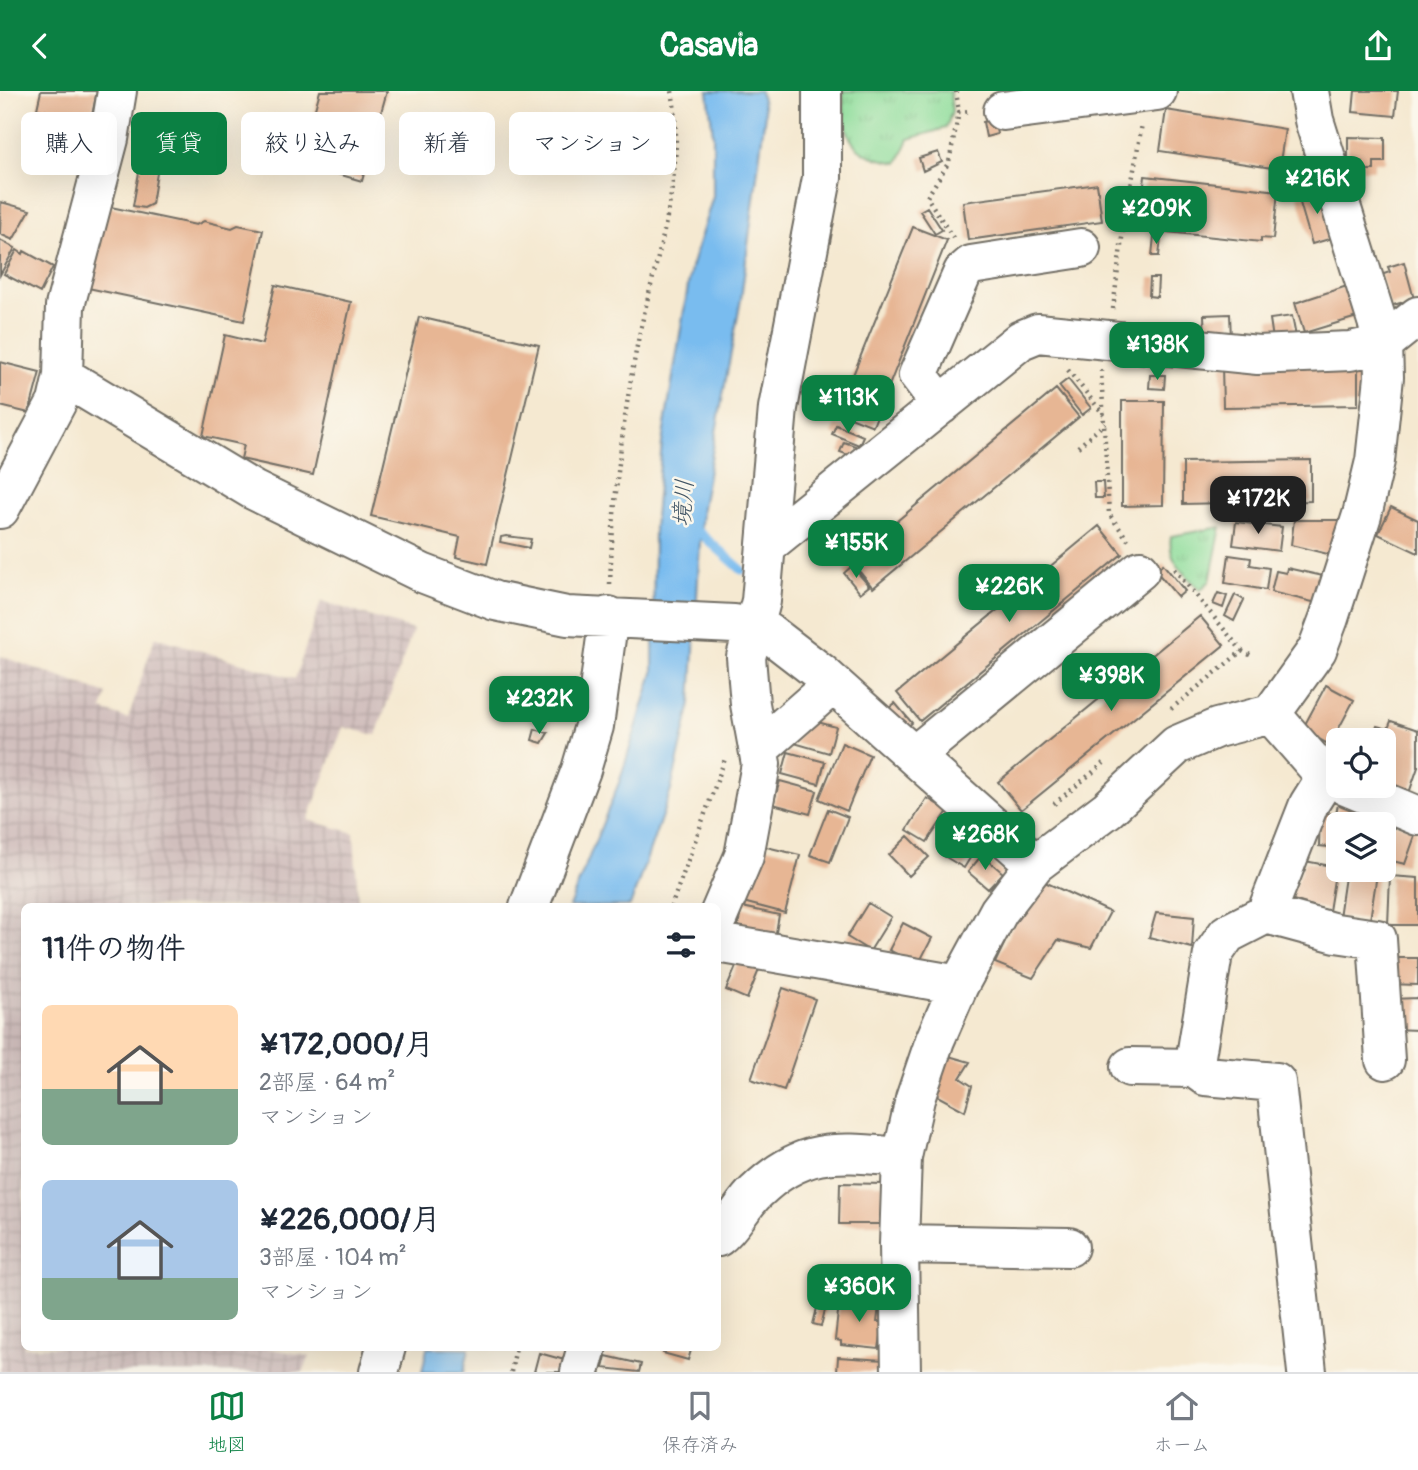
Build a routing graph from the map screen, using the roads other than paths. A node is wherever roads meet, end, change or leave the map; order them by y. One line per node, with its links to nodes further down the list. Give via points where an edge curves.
1 (117, 91): 9 (street, via 109,139 65,306)
2 (822, 91): 12 (street, via 822,178 778,408)
3 (1309, 91): 8 (street)
4 (1153, 92): 5 (street)
5 (1003, 111)
6 (1081, 248): 10 (street, via 971,265 963,272 918,375)
7 (1418, 316): 8 (street)
8 (1383, 344): 10 (street, via 1350,351 1258,355 1038,333 1021,340); 17 (street, via 1380,422 1362,515 1317,650)
9 (63, 376): 11 (street, via 58,402); 14 (street, via 253,490 422,573 495,601 567,615)
10 (941, 405): 12 (street)
11 (4, 492)
12 (767, 545): 15 (street, via 761,601)
13 (1147, 559): 19 (street)
14 (612, 617): 15 (street); 25 (street, via 591,737)
15 (744, 626): 16 (street, via 769,633); 18 (street, via 750,704)
16 (833, 684): 18 (street); 19 (street)
17 (1271, 714): 20 (street); 24 (street, via 1217,727 1177,745 1108,809)
18 (744, 747): 26 (street, via 761,764 744,856)
19 (915, 755): 24 (street)
20 (1326, 771)
21 (1326, 791): 27 (street, via 1309,804)
22 (1375, 798): 23 (street)
23 (1418, 816)
24 (1035, 864): 29 (street, via 999,911)
25 (530, 903)
26 (721, 910)
27 (1266, 914): 30 (street, via 1377,939); 32 (street, via 1227,934 1213,954)
28 (721, 944): 29 (street)
29 (959, 985): 33 (street, via 915,1099)
30 (1385, 1060)
31 (1130, 1067): 32 (street)
32 (1194, 1068): 42 (street, via 1205,1076 1276,1082)
33 (902, 1157): 34 (street, via 839,1152 796,1161 756,1192); 35 (street)
34 (721, 1233)
35 (899, 1244): 36 (street); 41 (street)
36 (1069, 1247)
37 (385, 1351): 39 (street)
38 (586, 1351): 40 (street)
39 (379, 1372)
40 (580, 1372)
41 (901, 1372)
42 (1307, 1372)

